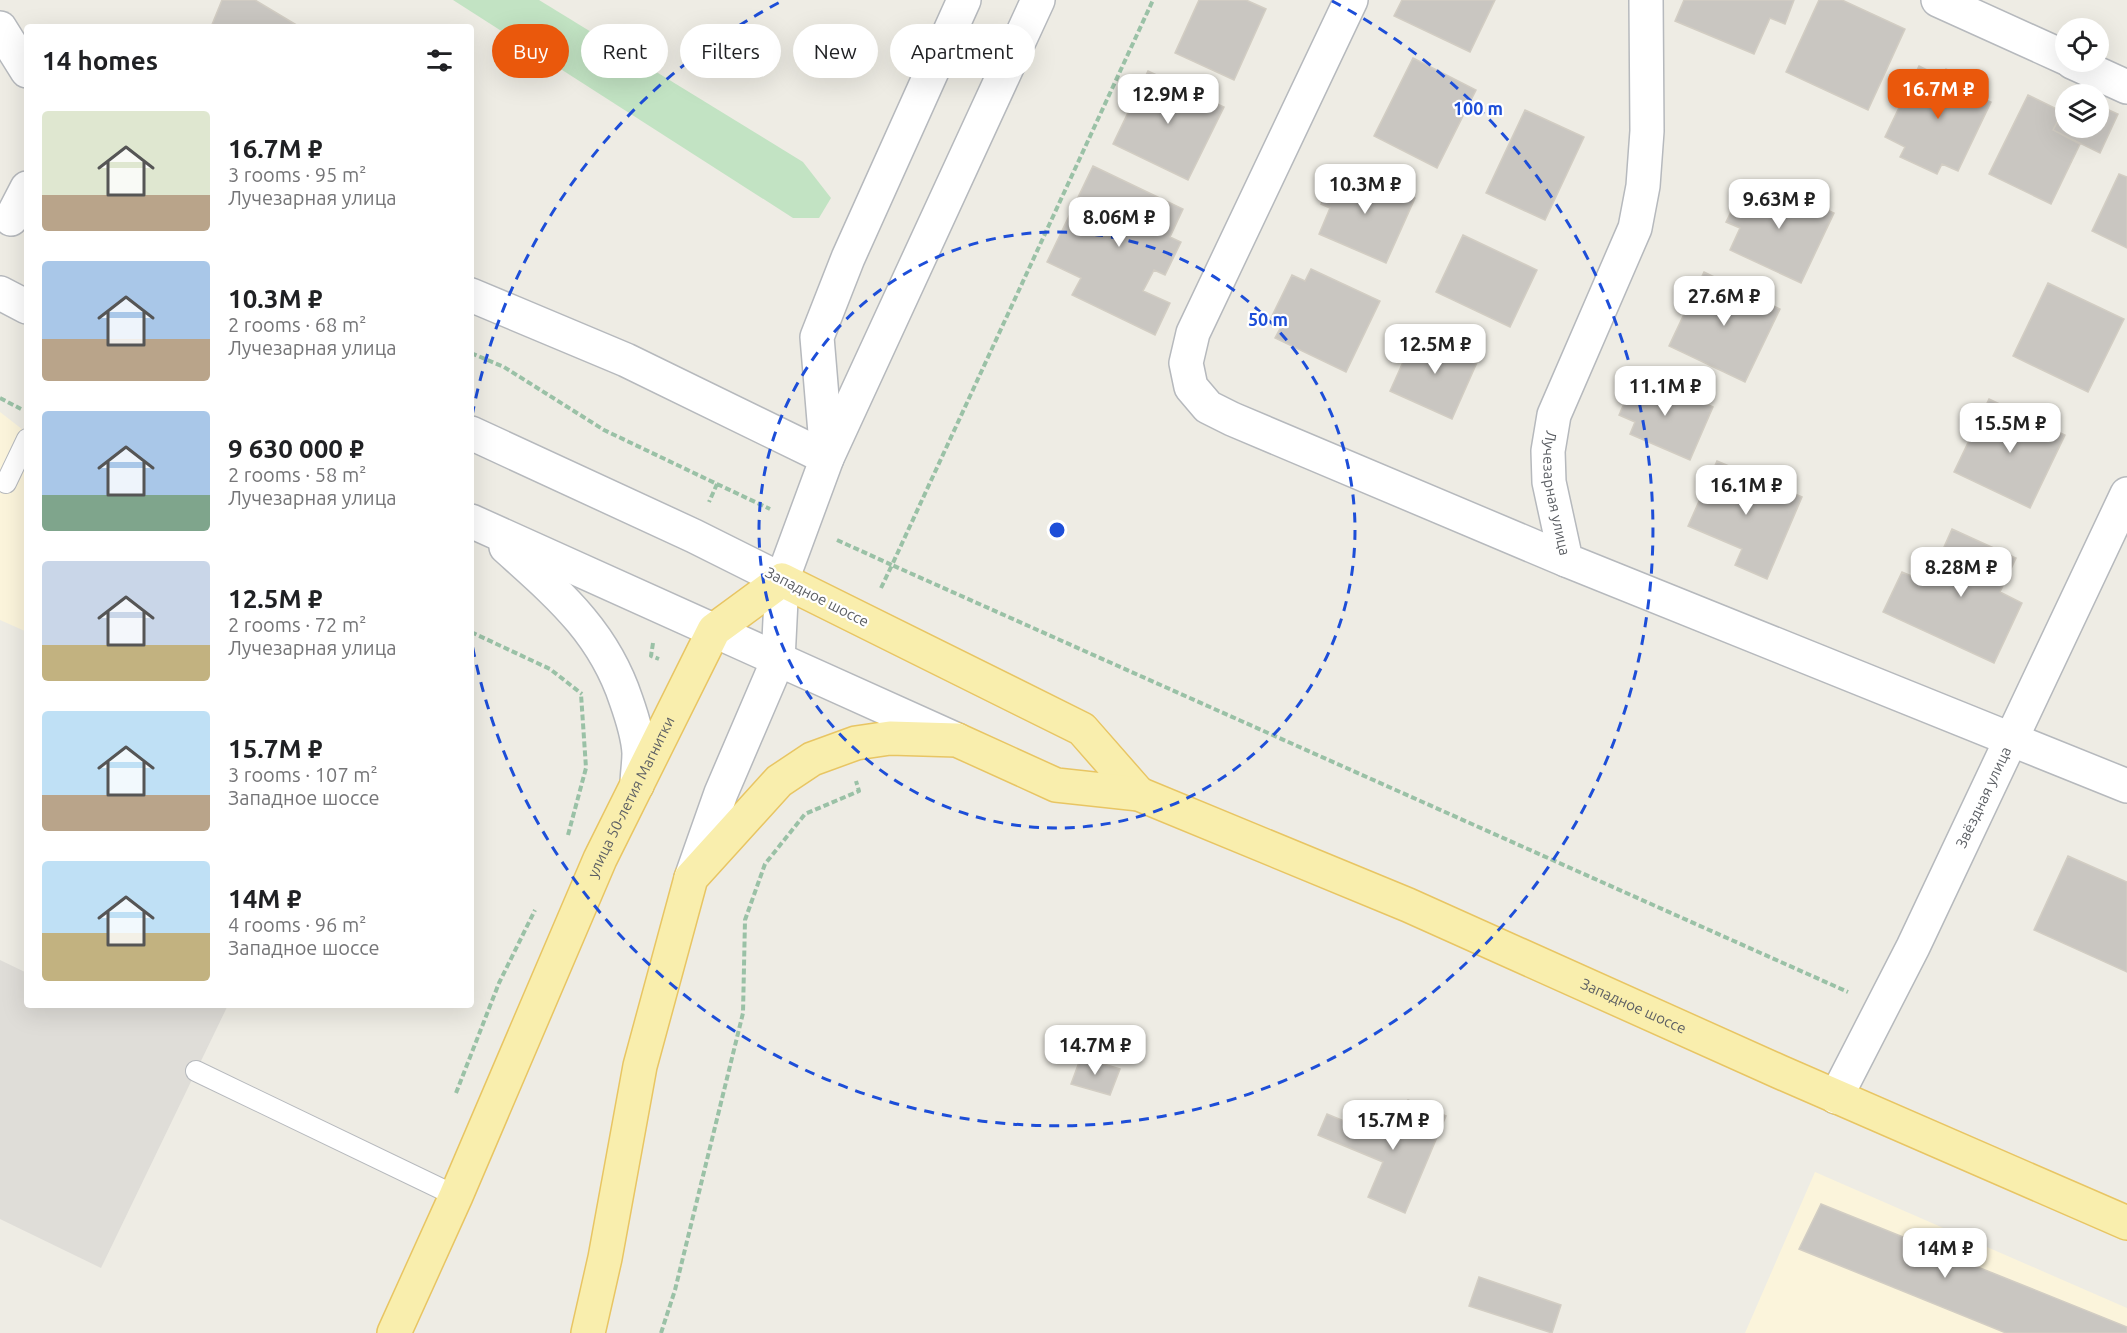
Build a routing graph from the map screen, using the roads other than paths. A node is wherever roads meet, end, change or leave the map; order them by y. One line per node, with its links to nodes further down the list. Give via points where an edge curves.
1 (964, 0): 18 (street, via 848,258 817,337)
2 (1038, 0): 18 (street)
3 (1351, 0): 22 (street, via 1193,333 1186,363 1191,387 1208,407)
4 (1646, 0): 22 (street, Лучезарная улица, via 1647,131 1635,228 1554,415 1548,451 1549,482)
5 (1938, 0): 7 (street)
6 (0, 28): 8 (street)
7 (2055, 53)
8 (24, 66)
9 (2094, 72): 10 (street)
10 (2127, 87)
11 (24, 195): 12 (street)
12 (13, 220)
13 (0, 293): 15 (street)
14 (474, 296): 18 (street, via 626,360)
15 (24, 305)
16 (474, 434): 23 (street, Западное шоссе)
17 (24, 445): 19 (lane)
18 (827, 458): 23 (street)
19 (6, 483)
20 (2127, 494): 26 (street, Звёздная улица)
21 (476, 524): 24 (street, Западное шоссе); 28 (street, Западное шоссе, via 562,598 597,638 617,674 634,724 639,755)
22 (1566, 560): 26 (street, Лучезарная улица)
23 (782, 580): 24 (main road, улица 50-летия Магнитки); 25 (street); 30 (main road, Западное шоссе, via 1082,729)
24 (714, 630): 25 (street, Западное шоссе); 28 (main road, улица 50-летия Магнитки)
25 (778, 660): 27 (street, Западное шоссе); 31 (street, via 721,793)
26 (2012, 738): 29 (street, Лучезарная улица); 33 (street, Звёздная улица, via 1913,947)
27 (957, 740): 30 (main road, Западное шоссе, via 1056,785); 31 (main road, via 890,738 856,744 812,759 779,781)
28 (637, 786): 34 (main road, улица 50-летия Магнитки, via 595,870)
29 (2127, 786)
30 (1139, 794): 33 (main road, Западное шоссе, via 1408,905)
31 (691, 878): 37 (main road, via 640,1066)
32 (196, 1071): 34 (lane)
33 (1836, 1097): 35 (main road, Западное шоссе)
34 (456, 1196): 36 (main road, улица 50-летия Магнитки)
35 (2127, 1223)
36 (394, 1333)
37 (588, 1333)

